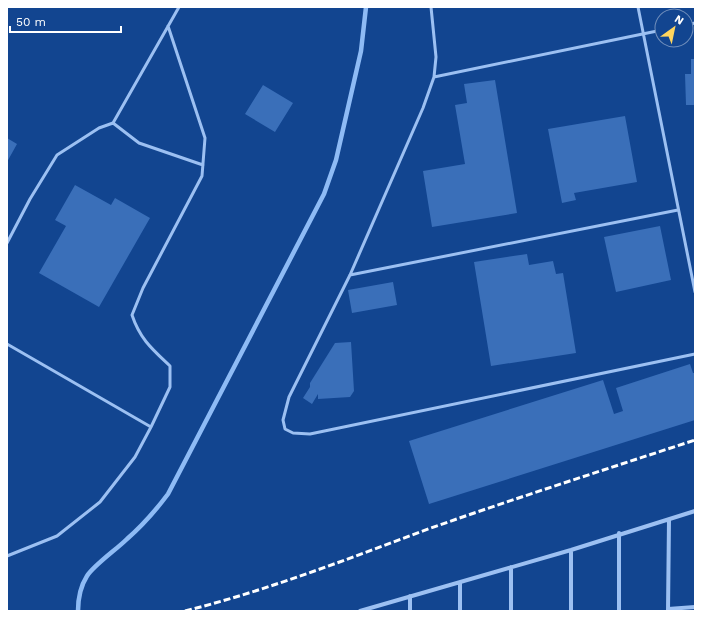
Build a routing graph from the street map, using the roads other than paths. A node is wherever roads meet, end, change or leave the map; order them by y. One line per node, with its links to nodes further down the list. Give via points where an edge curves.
1 (179, 7): 4 (lane)
2 (431, 7): 7 (lane, via 436,57)
3 (638, 7): 6 (lane)
4 (168, 26): 8 (lane); 9 (lane, via 204,138)
5 (654, 32): 6 (lane)
6 (642, 34): 7 (lane); 10 (lane)
7 (434, 77): 12 (lane, via 401,162)
8 (113, 122): 9 (lane, via 139,143); 11 (lane, via 57,155)
9 (203, 165): 16 (lane, via 202,176 143,288 132,315 137,331 170,366 170,387)
10 (678, 210): 12 (lane); 13 (lane)
11 (7, 242)
12 (350, 275): 15 (lane, via 289,397 283,420 285,429 293,433 310,434)
13 (695, 292)
14 (7, 344): 16 (lane)
15 (695, 354)
16 (151, 427): 21 (lane, via 135,457 100,502 57,536)
17 (695, 510): 18 (street)
18 (668, 520): 19 (street); 26 (street)
19 (619, 533): 20 (street); 32 (street)
20 (571, 550): 22 (street); 31 (street)
21 (7, 556)
22 (511, 567): 23 (street); 30 (street)
23 (460, 582): 24 (street); 29 (street)
24 (410, 596): 27 (street); 28 (street)
25 (695, 607): 26 (street)
26 (668, 610)
27 (360, 611)
28 (410, 611)
29 (460, 611)
30 (512, 611)
31 (571, 611)
32 (619, 611)

